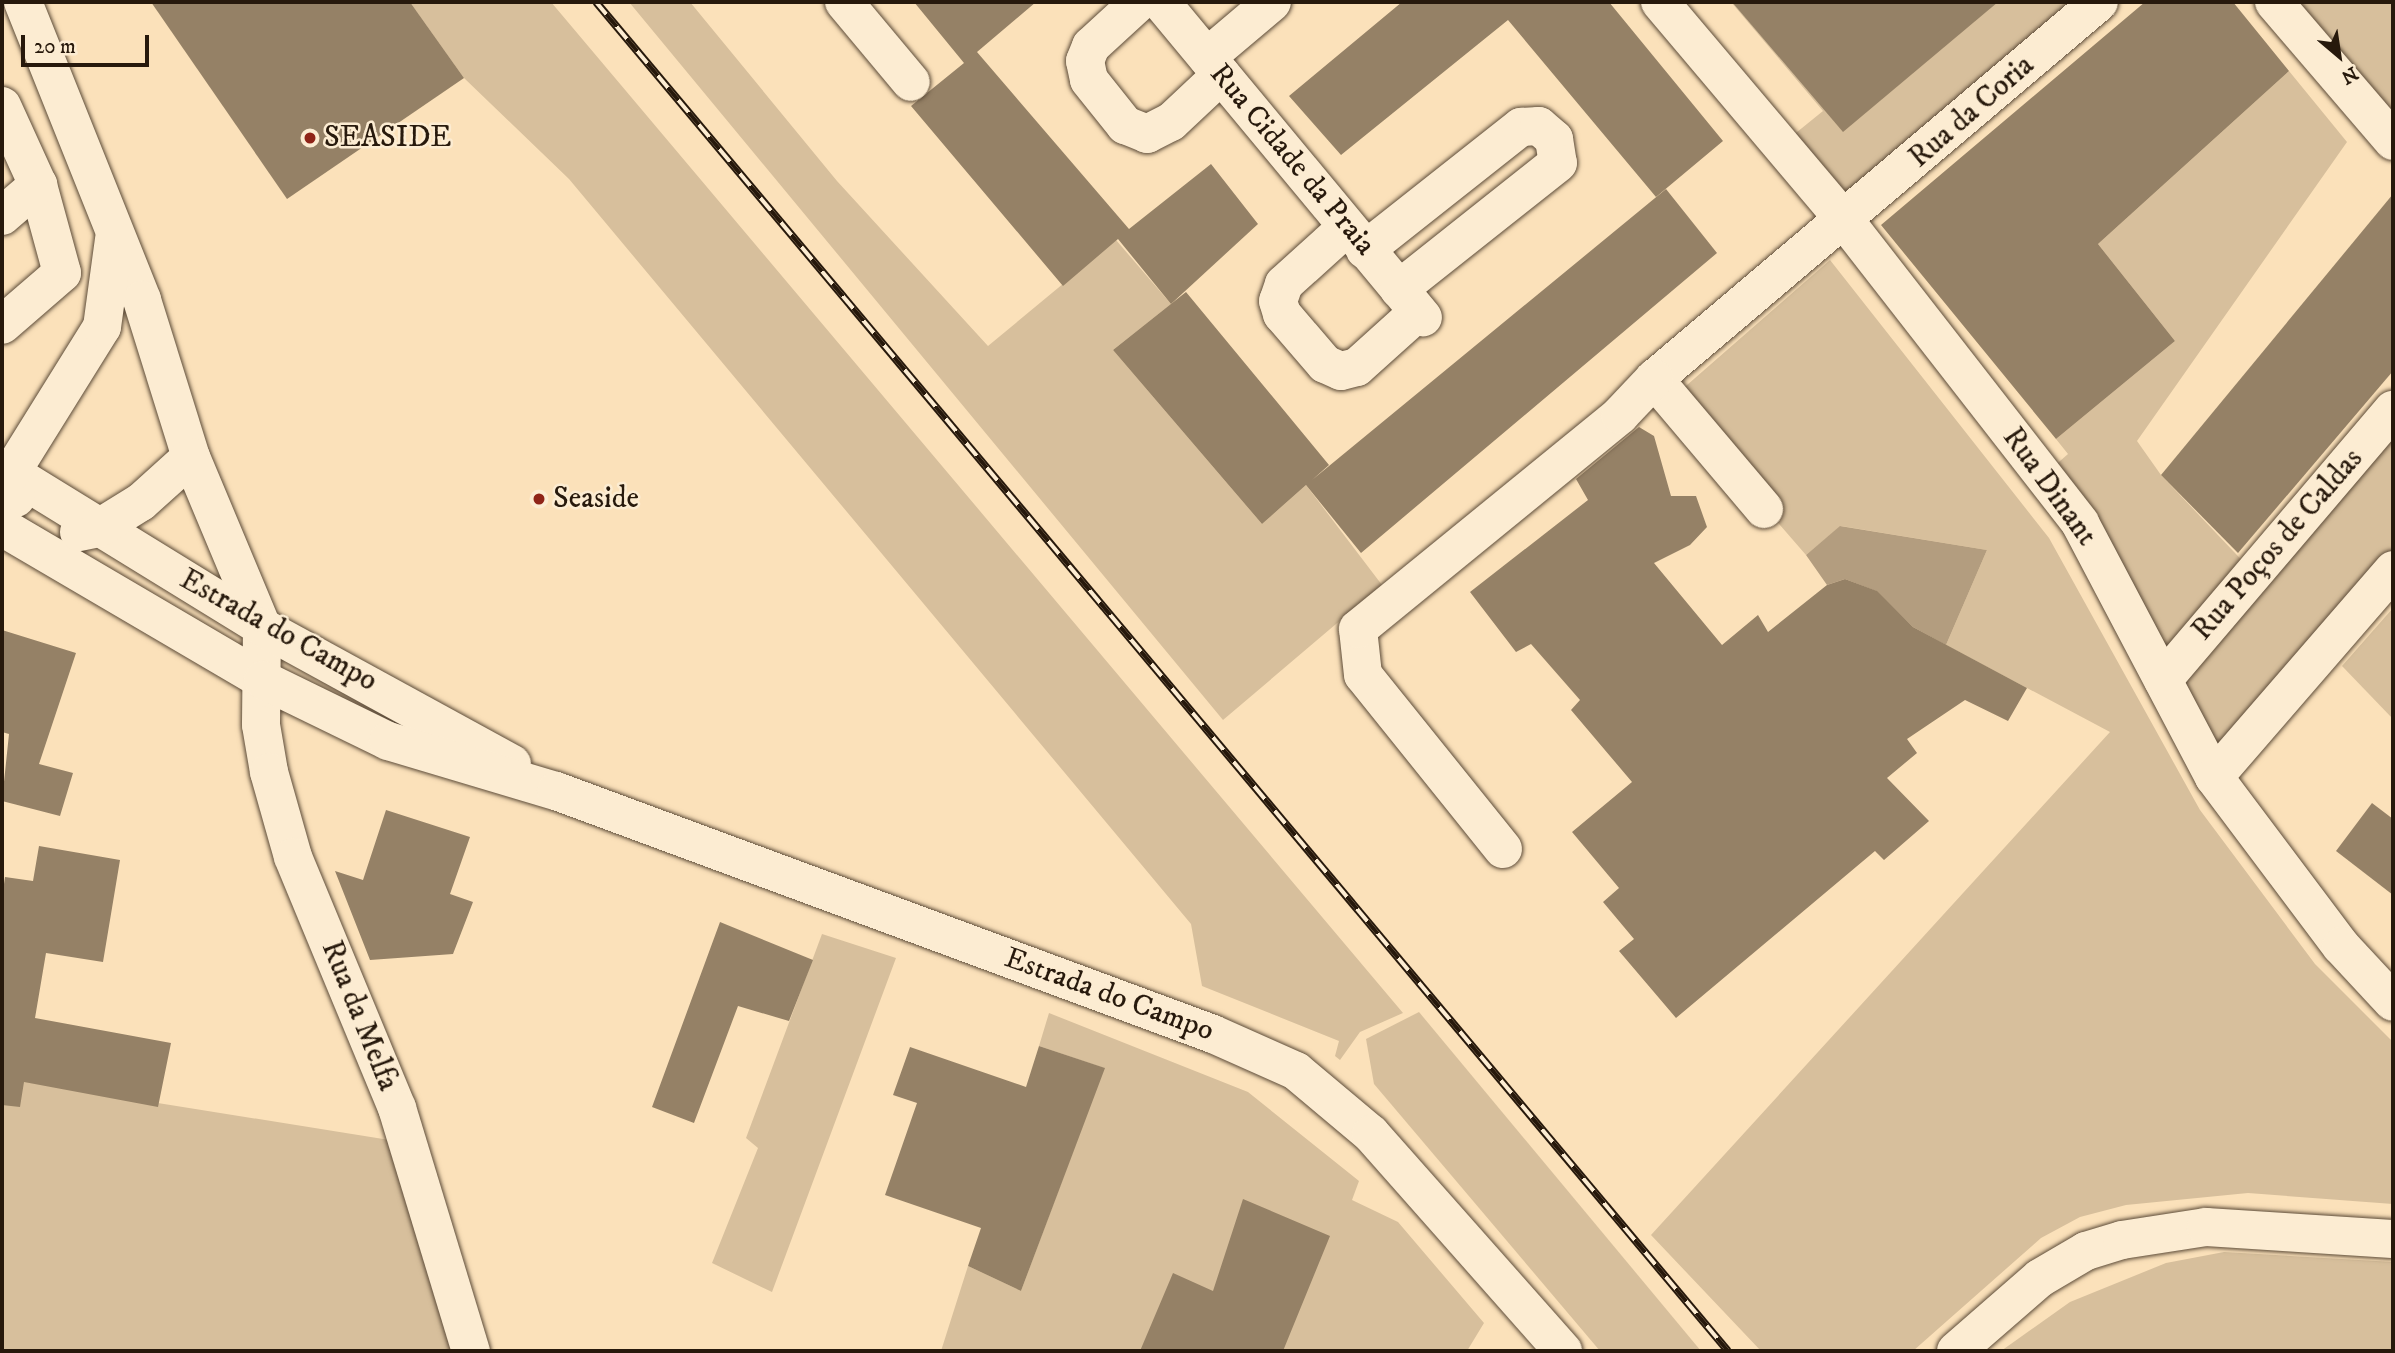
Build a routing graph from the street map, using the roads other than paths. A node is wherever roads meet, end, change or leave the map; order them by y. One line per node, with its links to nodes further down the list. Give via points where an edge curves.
1 (23, 2): 15 (street)
2 (845, 2): 9 (street)
3 (1272, 2): 8 (street)
4 (1660, 2): 14 (street, Rua Dinant)
5 (2099, 2): 14 (street, Rua da Coria)
6 (2274, 2): 11 (street)
7 (1164, 5): 8 (street, Rua Cidade da Praia); 8 (street, via 1091,46 1085,61 1089,80 1125,125 1147,134 1171,122)
8 (1214, 66): 16 (street, Rua Cidade da Praia)
9 (911, 82)
10 (2, 106): 12 (street)
11 (2393, 141)
12 (38, 186): 13 (street); 18 (street, via 62,273)
13 (2, 216)
14 (1846, 222): 19 (street, Rua da Coria); 29 (street, Rua Dinant, via 2081,523)
15 (114, 233): 21 (street, via 142,300); 22 (street, via 102,327)
16 (1356, 239): 17 (street, Rua Cidade da Praia); 17 (street, via 1284,284 1278,301 1282,314 1325,364 1341,371 1357,367); 17 (street, via 1521,127 1539,127 1554,139 1558,163)
17 (1413, 307)
18 (2, 325)
19 (1654, 379): 23 (street); 32 (street, Rua da Coria, via 1610,424 1358,629 1363,675)
20 (2393, 410): 29 (street, Rua Poços de Caldas)
21 (191, 457): 24 (street, via 141,502); 27 (street)
22 (6, 470): 24 (street, Estrada do Campo); 25 (street)
23 (1764, 509)
24 (99, 528): 25 (street); 27 (street, Estrada do Campo)
25 (13, 534): 28 (street, Estrada do Campo)
26 (2393, 570): 30 (street)
27 (262, 627): 28 (street, Rua da Melfa); 31 (street, Estrada do Campo, via 406,701)
28 (263, 680): 31 (street, Estrada do Campo, via 388,741); 35 (street, Rua da Melfa, via 261,725 293,857 397,1108)
29 (2163, 680): 30 (street, Rua Dinant)
30 (2214, 777): 33 (street, Rua Dinant, via 2341,946)
31 (556, 791): 36 (street, Estrada do Campo, via 1213,1034 1296,1071 1371,1134)
32 (1503, 849)
33 (2393, 1002)
34 (2393, 1239): 37 (street, via 2206,1227 2122,1240 2086,1251 2040,1278)
35 (471, 1351)
36 (1563, 1351)
37 (1956, 1351)

